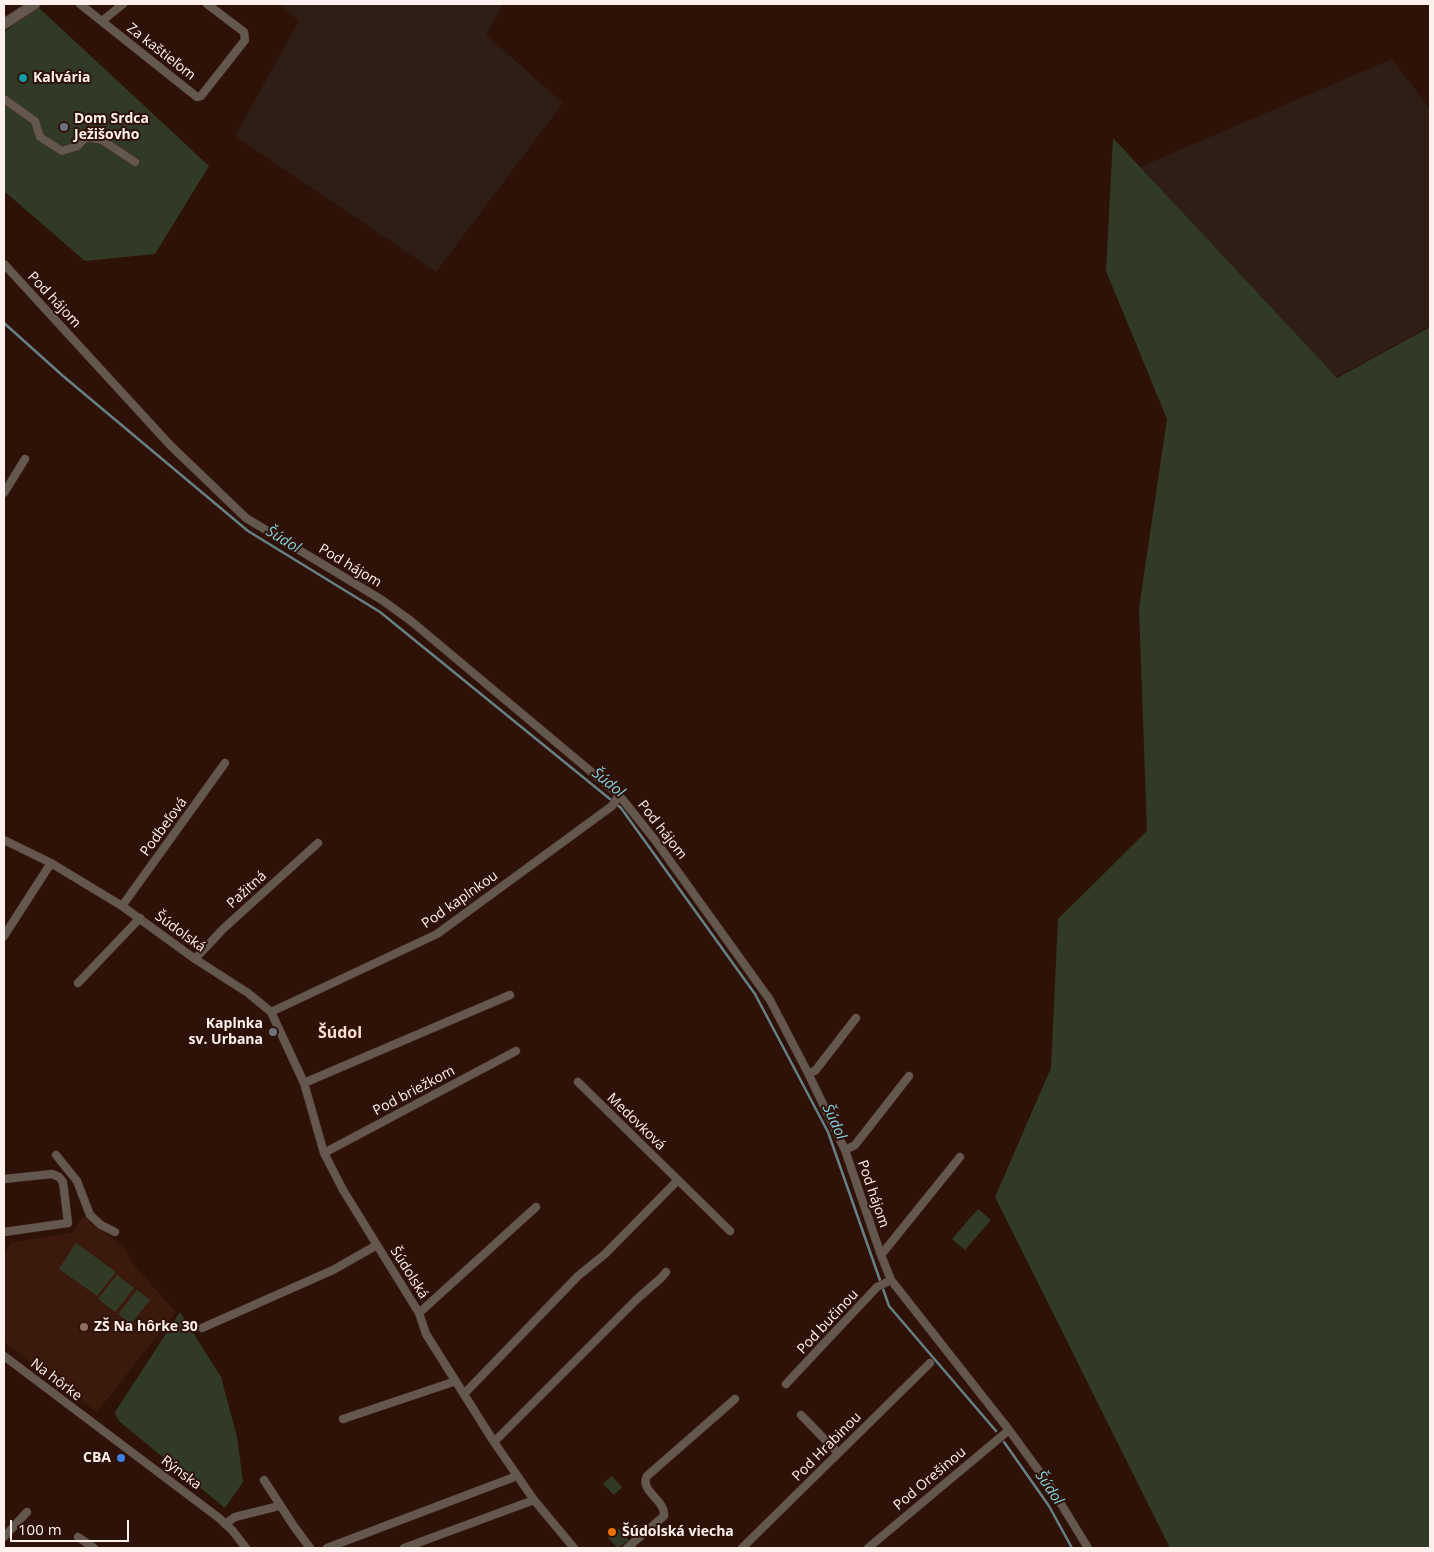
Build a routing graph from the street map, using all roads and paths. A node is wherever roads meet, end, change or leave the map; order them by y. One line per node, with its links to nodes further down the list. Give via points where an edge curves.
1 (36, 4): 6 (street)
2 (80, 4): 5 (street, Za kaštieľom)
3 (123, 4): 5 (street, Za kaštieľom)
4 (207, 4): 5 (street, Za kaštieľom, via 244,32 245,40 197,97)
5 (102, 21)
6 (4, 24)
7 (4, 99): 8 (street, via 35,121 40,137 62,151 78,146 88,138 102,140)
8 (135, 162)
9 (4, 264): 13 (street, Pod hájom, via 170,445 246,518 382,600)
10 (25, 458): 11 (street)
11 (4, 493)
12 (225, 763): 17 (street, Podbeľová)
13 (618, 797): 23 (street, Pod kaplnkou, via 612,806 437,934); 26 (street, Pod hájom, via 656,840 770,1000)
14 (4, 840): 16 (street, Šúdolská)
15 (318, 843): 20 (street, Pažitná, via 223,929)
16 (50, 863): 17 (street, Šúdolská); 19 (street)
17 (122, 906): 18 (street, Šúdolská)
18 (140, 918): 20 (street, Šúdolská); 21 (street)
19 (4, 936)
20 (195, 959): 23 (street, Šúdolská)
21 (78, 983)
22 (510, 995): 29 (street)
23 (271, 1012): 29 (street, Šúdolská)
24 (856, 1018): 26 (street, via 815,1071)
25 (516, 1051): 31 (street, Pod briežkom)
26 (808, 1073): 30 (street, Pod hájom)
27 (909, 1076): 30 (street, via 855,1145)
28 (578, 1082): 37 (street, Medovková)
29 (304, 1083): 31 (street, Šúdolská)
30 (845, 1150): 43 (street, Pod hájom)
31 (324, 1152): 42 (street, Šúdolská)
32 (56, 1156): 34 (street)
33 (960, 1156): 43 (street)
34 (68, 1170): 35 (street); 41 (street, via 77,1182 90,1215)
35 (59, 1177): 36 (street, via 52,1174); 40 (street, via 63,1182 68,1224)
36 (4, 1179)
37 (678, 1180): 39 (street, Medovková); 52 (street, via 605,1254 578,1276)
38 (536, 1207): 46 (street, Šúdolská)
39 (730, 1231)
40 (4, 1232)
41 (115, 1232)
42 (377, 1245): 46 (street, Šúdolská); 47 (street, via 333,1270)
43 (881, 1255): 45 (street, Pod hájom)
44 (666, 1272): 58 (street)
45 (884, 1283): 51 (street, Pod bučinou); 57 (street, Pod hájom)
46 (419, 1313): 50 (street, Šúdolská, via 426,1334)
47 (202, 1328)
48 (4, 1356): 56 (street, Na hôrke)
49 (930, 1363): 59 (street, Pod Hrabinou)
50 (456, 1381): 52 (street, Šúdolská); 55 (street)
51 (786, 1384)
52 (464, 1394): 58 (street, Šúdolská)
53 (735, 1399): 74 (street, via 644,1480 665,1511 664,1516)
54 (801, 1415): 59 (street)
55 (343, 1419)
56 (94, 1424): 65 (street, Rýnska)
57 (1009, 1430): 76 (street, Pod Orešinou); 77 (street, Pod hájom, via 1050,1486)
58 (494, 1442): 60 (street, Šúdolská)
59 (838, 1454): 75 (street, Pod Hrabinou)
60 (517, 1476): 62 (street, Šúdolská); 71 (street)
61 (264, 1480): 63 (street)
62 (534, 1500): 72 (street); 73 (street, Šúdolská)
63 (279, 1506): 65 (street, via 235,1517); 70 (street)
64 (27, 1512): 66 (street)
65 (225, 1524): 69 (street, Rýnska)
66 (4, 1537)
67 (78, 1537): 68 (street)
68 (94, 1548)
69 (246, 1548)
70 (310, 1548)
71 (328, 1548)
72 (404, 1548)
73 (574, 1548)
74 (628, 1548)
75 (742, 1548)
76 (868, 1548)
77 (1088, 1548)

